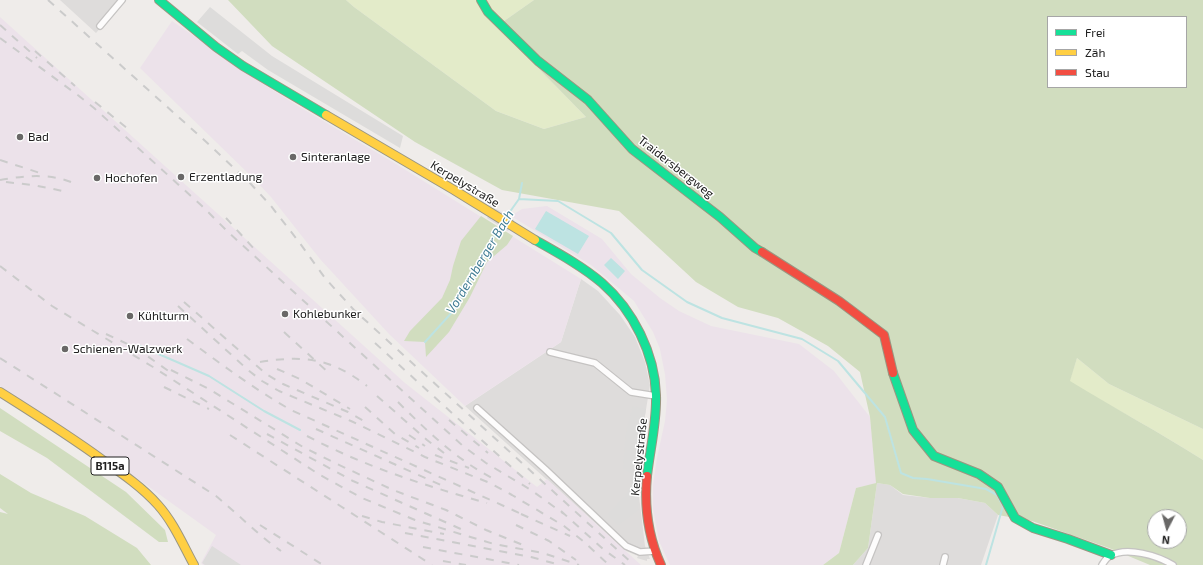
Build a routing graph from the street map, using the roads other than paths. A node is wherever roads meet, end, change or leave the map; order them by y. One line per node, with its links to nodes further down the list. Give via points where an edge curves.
1 (122, 0): 4 (street)
2 (159, 0): 7 (main road, Kerpelystraße, via 242,66 449,187 581,268 602,284 621,303 640,332 652,366)
3 (481, 0): 11 (main road, Traidersbergweg, via 488,12 538,61 588,100 632,149 720,217 755,248 839,301 884,335 895,382 913,430 934,456 979,474 998,487 1015,518 1033,528)
4 (100, 26)
5 (550, 352): 7 (street, via 595,363 631,392)
6 (0, 392): 14 (main road, B115a, via 138,486 165,514)
7 (656, 396): 10 (main road, Kerpelystraße, via 646,492 648,529)
8 (477, 408): 10 (street, via 626,546 640,552)
9 (878, 534): 13 (street)
10 (655, 551): 15 (main road, Kerpelystraße)
11 (1111, 555): 17 (street); 18 (street, via 1136,552)
12 (945, 557): 16 (street)
13 (865, 564)
14 (194, 565)
15 (661, 565)
16 (942, 565)
17 (1102, 565)
18 (1173, 565)

